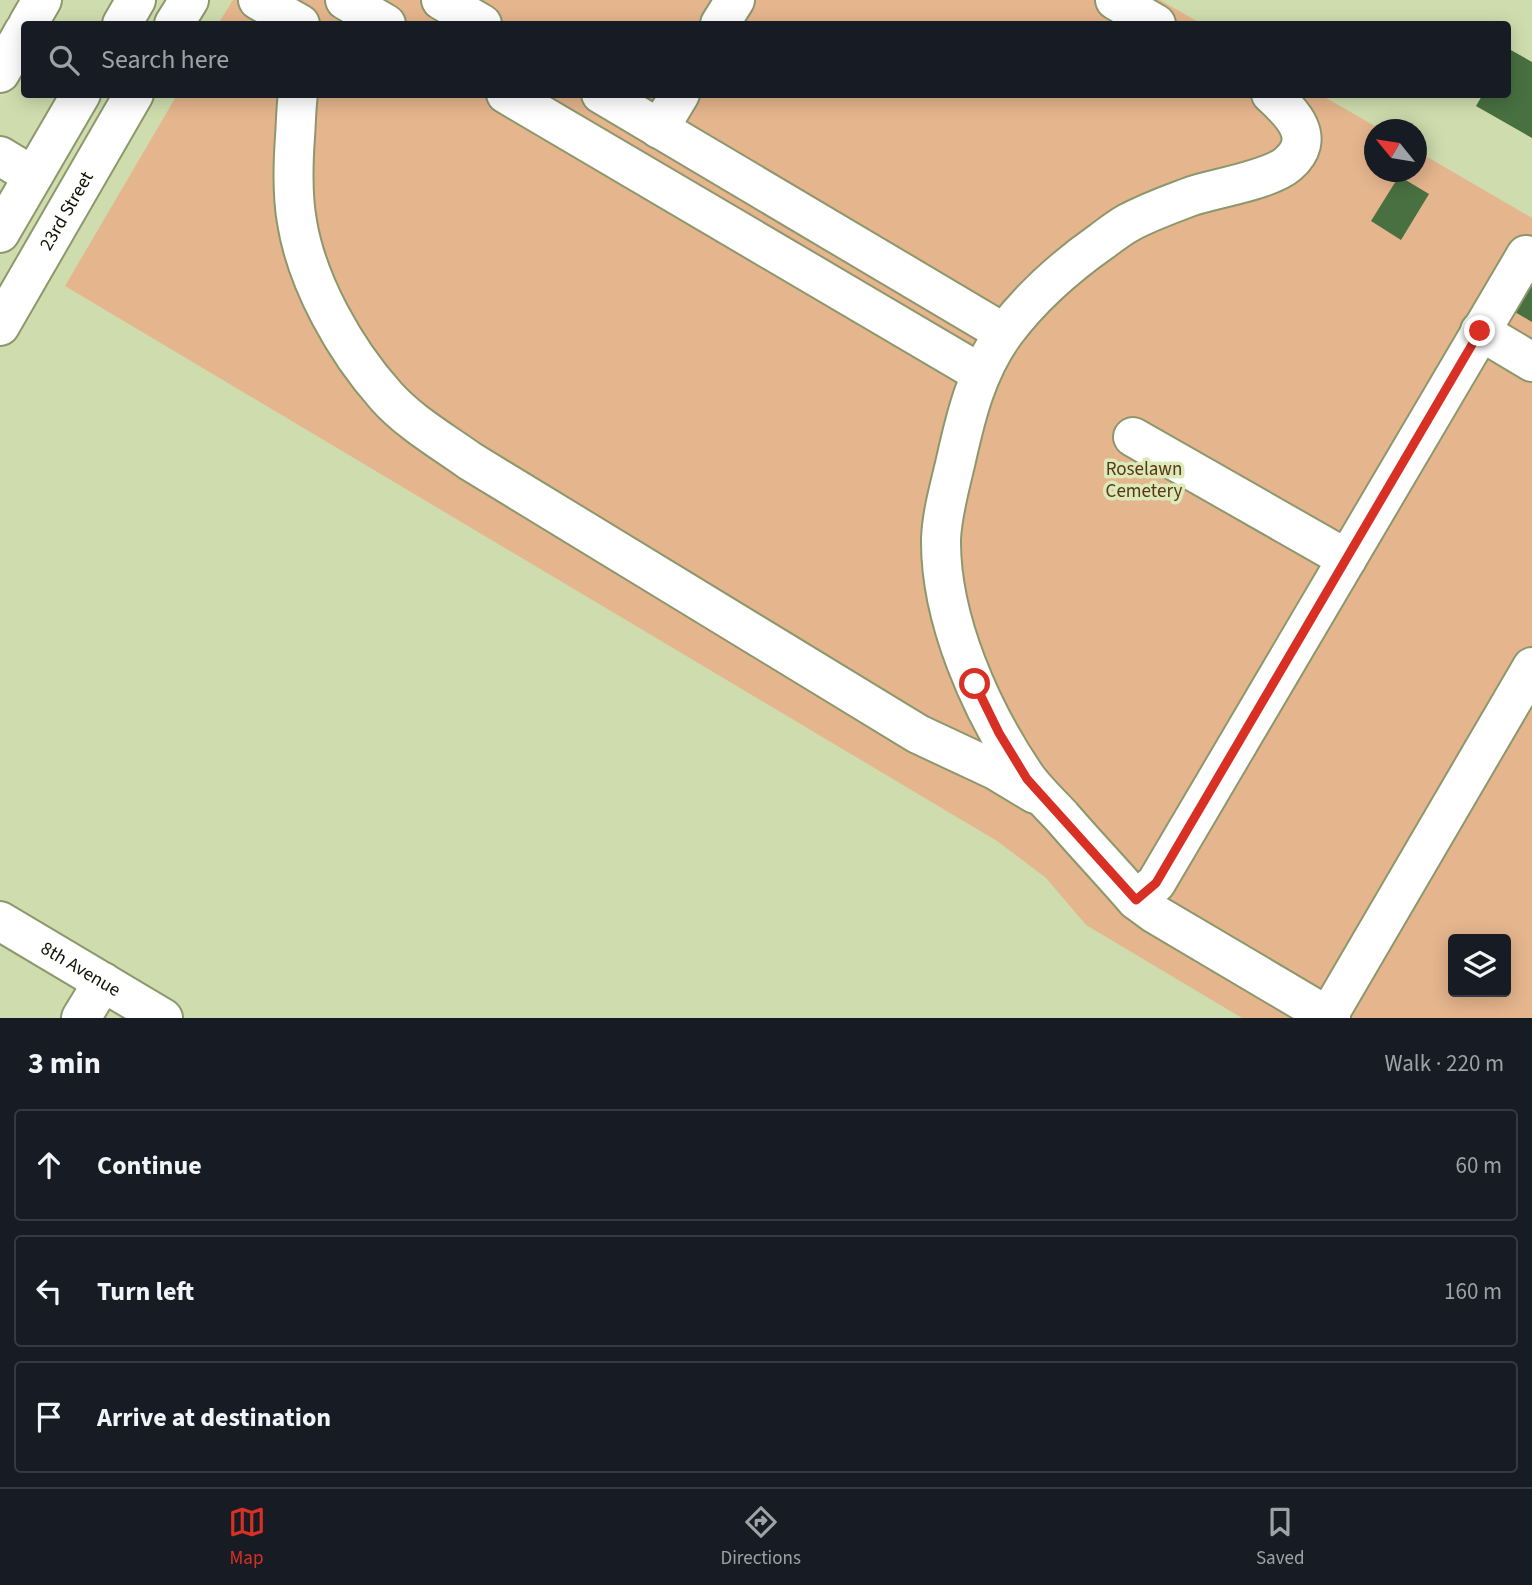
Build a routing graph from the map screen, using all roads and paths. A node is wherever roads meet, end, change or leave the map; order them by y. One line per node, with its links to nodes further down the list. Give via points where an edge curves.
1 (43, 0): 10 (main road)
2 (136, 0): 11 (main road)
3 (189, 0): 12 (main road)
4 (258, 0): 13 (main road)
5 (332, 0): 14 (main road)
6 (345, 0): 15 (main road)
7 (441, 0): 16 (main road)
8 (735, 0): 17 (main road)
9 (1115, 0): 18 (main road)
10 (30, 21)
11 (124, 21)
12 (176, 21)
13 (295, 21)
14 (320, 21)
15 (381, 21)
16 (477, 21)
17 (722, 21)
18 (1151, 21)
19 (21, 36): 20 (main road)
20 (0, 73)
21 (79, 98): 30 (main road)
22 (132, 98): 33 (main road, 23rd Street)
23 (298, 98): 42 (main road, via 293,169 297,222 309,266 358,363 388,398 470,461)
24 (513, 98): 37 (main road)
25 (608, 98): 28 (main road)
26 (678, 98): 28 (main road)
27 (1275, 98): 35 (main road, via 1296,118 1302,134 1287,165 1128,223 1073,262 1027,303)
28 (659, 129): 35 (main road)
29 (0, 156): 30 (main road)
30 (33, 176): 31 (main road)
31 (0, 233)
32 (1532, 258): 34 (main road, via 1526,254)
33 (0, 326)
34 (1480, 331): 36 (main road); 39 (main road)
35 (1004, 332): 37 (main road)
36 (1532, 362)
37 (980, 373): 41 (main road, via 960,440 942,538 944,581 954,626)
38 (1133, 437): 39 (main road)
39 (1347, 559): 44 (main road, via 1156,883)
40 (1531, 672): 47 (main road)
41 (981, 696): 42 (main road, via 956,732); 43 (main road, via 1027,779)
42 (932, 741): 43 (main road)
43 (1049, 802): 44 (main road)
44 (1136, 900): 47 (main road)
45 (0, 921): 46 (main road, 8th Avenue)
46 (103, 982): 48 (main road); 49 (main road, 8th Avenue)
47 (1329, 1017)
48 (81, 1018)
49 (163, 1018)

